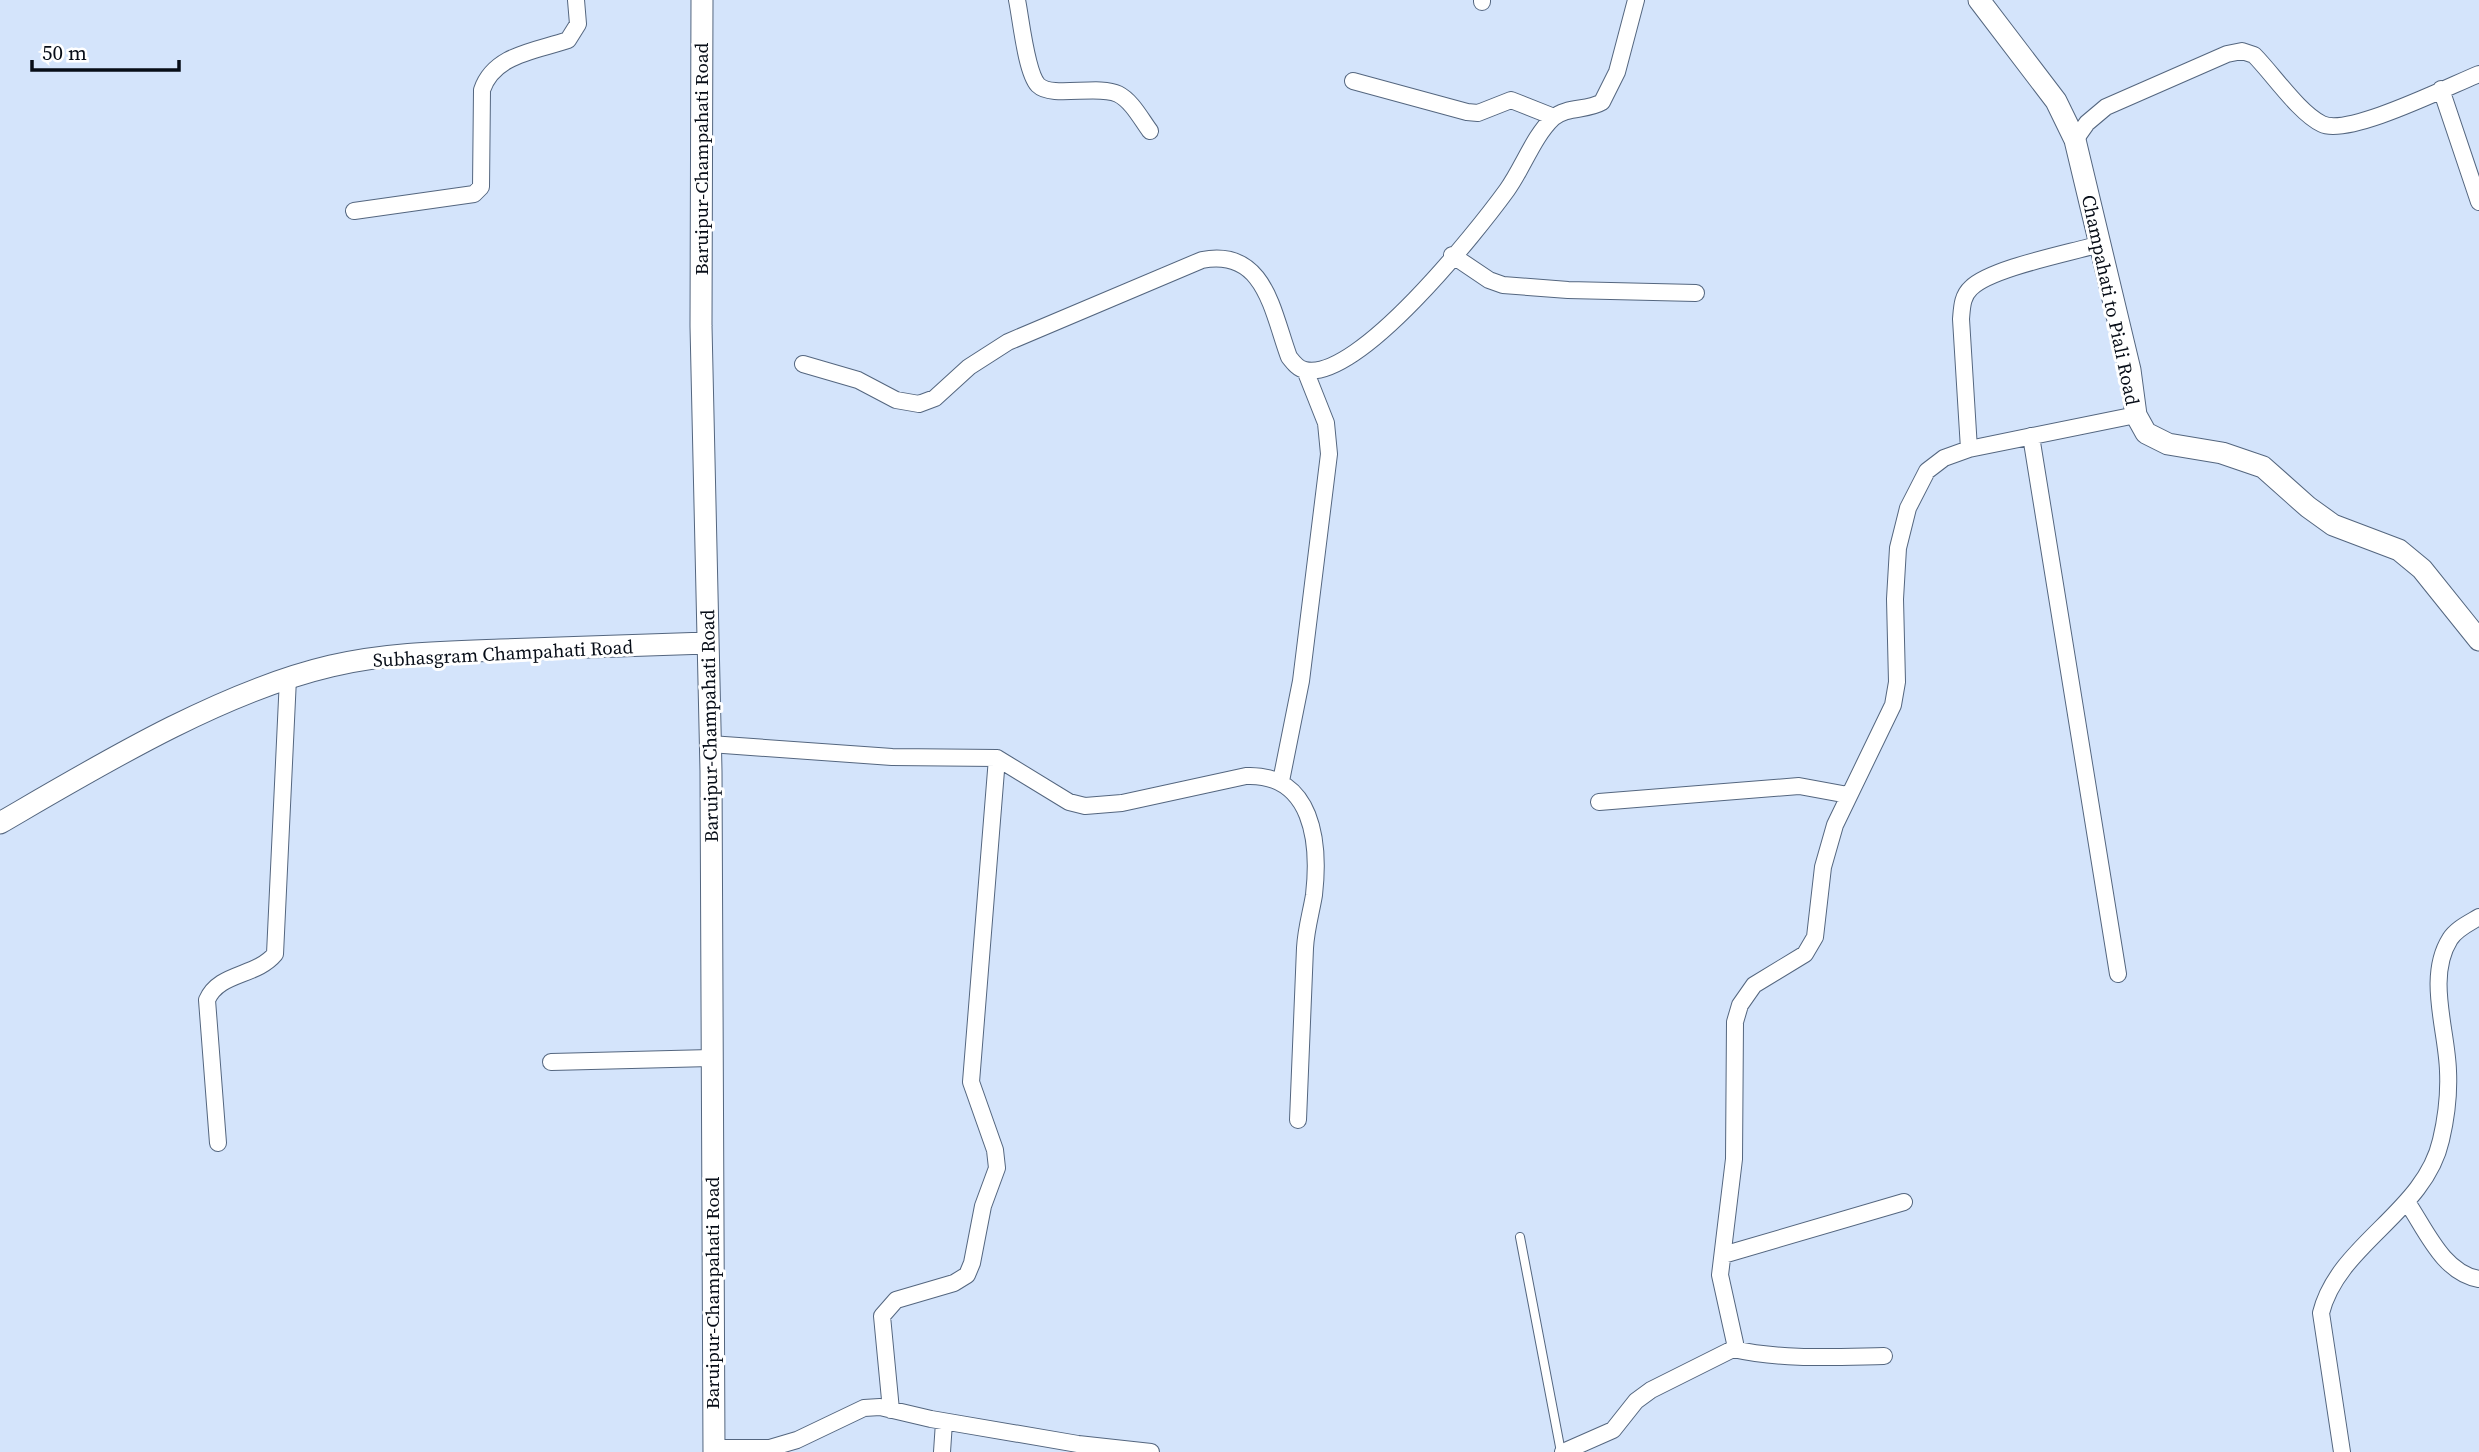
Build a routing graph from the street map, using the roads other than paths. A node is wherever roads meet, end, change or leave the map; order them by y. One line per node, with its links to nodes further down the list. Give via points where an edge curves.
1 (576, 0): 13 (street, via 578,24 569,40 509,58 486,78 481,187 474,194)
2 (702, 0): 23 (main road, Baruipur-Champahati Road, via 701,326)
3 (1017, 0): 10 (street, via 1038,85 1047,90 1118,93)
4 (1636, 0): 9 (street, via 1616,72 1602,102)
5 (1979, 0): 11 (main road, Champahati to Piali Road, via 2056,101)
6 (2479, 74): 8 (street)
7 (1353, 81): 9 (street, via 1467,112 1478,113 1511,100)
8 (2441, 89): 11 (street, via 2358,124 2331,127 2310,116 2254,55 2242,51 2106,107); 12 (street)
9 (1554, 117): 15 (street, via 1506,191)
10 (1150, 131)
11 (2075, 140): 14 (main road, Champahati to Piali Road)
12 (2479, 202)
13 (354, 211)
14 (2100, 244): 19 (main road, Champahati to Piali Road); 21 (street, via 1993,274 1971,288 1963,300)
15 (1452, 255): 16 (street, via 1503,285); 18 (street, via 1387,330 1339,361)
16 (1696, 293)
17 (803, 365): 18 (street, via 858,380 896,400 919,404 935,398 969,367 1008,342 1202,260 1222,256 1243,264 1259,278 1289,357)
18 (1305, 370): 27 (street, via 1325,422 1329,454 1301,681)
19 (2136, 415): 20 (street); 22 (main road, Champahati to Piali Road, via 2146,433 2168,444 2222,453 2263,467 2333,525 2399,550 2423,569)
20 (2031, 436): 21 (street); 32 (street)
21 (1969, 449): 28 (street, via 1944,458 1927,471 1908,508 1898,548 1893,705)
22 (2479, 640)
23 (707, 643): 24 (main road, Subhasgram Champahati Road, via 397,654); 25 (main road, Baruipur-Champahati Road)
24 (288, 678): 30 (main road, Subhasgram Champahati Road, via 146,742); 36 (street, via 275,954 266,964 221,982 207,1000)
25 (710, 744): 26 (street, via 892,757); 33 (main road, Baruipur-Champahati Road)
26 (996, 758): 27 (street, via 1069,802 1085,806 1122,803 1246,776 1266,775); 44 (street, via 971,1082 997,1168 967,1275 895,1300 882,1316)
27 (1281, 781): 35 (street, via 1293,789 1305,808 1316,864 1305,936)
28 (1848, 795): 29 (street, via 1799,786); 40 (street, via 1823,867 1815,937 1805,954 1754,985 1740,1004 1735,1022 1734,1159)
29 (1599, 803)
30 (0, 823)
31 (2479, 917): 38 (street, via 2450,939 2442,958 2438,974 2448,1073 2441,1142)
32 (2118, 974)
33 (711, 1058): 34 (street); 46 (main road, Baruipur-Champahati Road)
34 (551, 1062)
35 (1298, 1120)
36 (218, 1143)
37 (1904, 1202): 40 (street)
38 (2407, 1202): 41 (street, via 2450,1266 2461,1275); 50 (street, via 2325,1295 2321,1313)
39 (1520, 1237): 49 (lane)
40 (1723, 1255): 42 (street, via 1720,1275)
41 (2479, 1279)
42 (1733, 1349): 43 (street, via 1767,1357); 49 (street, via 1651,1390 1613,1430)
43 (1885, 1356)
44 (891, 1410): 45 (street); 46 (street, via 864,1408 770,1448)
45 (944, 1422): 47 (street); 48 (street)
46 (713, 1450)
47 (942, 1452)
48 (1151, 1452)
49 (1562, 1452)
50 (2342, 1452)

